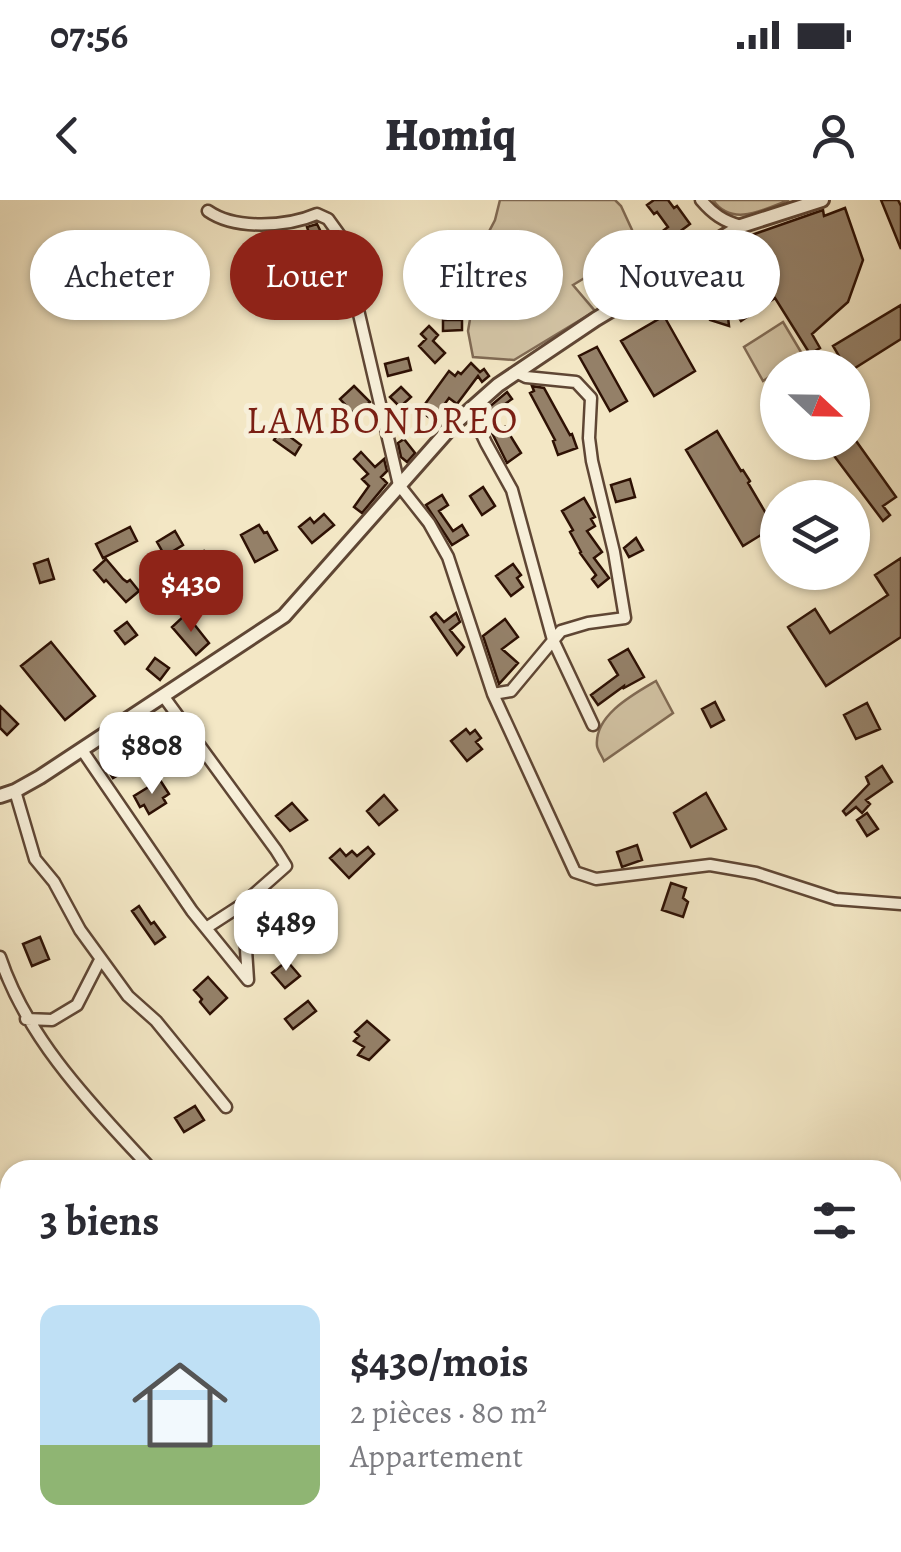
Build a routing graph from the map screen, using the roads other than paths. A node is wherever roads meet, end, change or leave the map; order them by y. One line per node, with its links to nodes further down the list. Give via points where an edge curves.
1 (701, 200): 4 (street, via 724,221)
2 (822, 200): 4 (street)
3 (208, 211): 7 (street, via 220,220 265,225 316,214 341,236)
4 (741, 226): 5 (street)
5 (516, 372): 6 (street); 8 (street, via 576,382 591,398 592,460 625,618 588,622)
6 (470, 409): 7 (street); 8 (street, via 512,490)
7 (399, 485): 9 (street, via 448,556); 10 (street, via 284,616)
8 (554, 640): 9 (street, via 512,692); 11 (street)
9 (493, 694): 16 (street, via 574,872 596,879 710,865 836,899)
10 (164, 697): 12 (street); 15 (street, via 286,866)
11 (593, 726)
12 (82, 750): 13 (street); 17 (street)
13 (15, 791): 14 (street); 19 (street, via 35,859)
14 (0, 796)
15 (243, 904): 17 (street); 17 (street, via 248,980)
16 (901, 904)
17 (206, 928)
18 (0, 957): 20 (street)
19 (100, 960): 20 (street, via 77,1005 52,1020); 21 (street)
20 (26, 1019): 22 (street)
21 (226, 1107)
22 (143, 1160)

